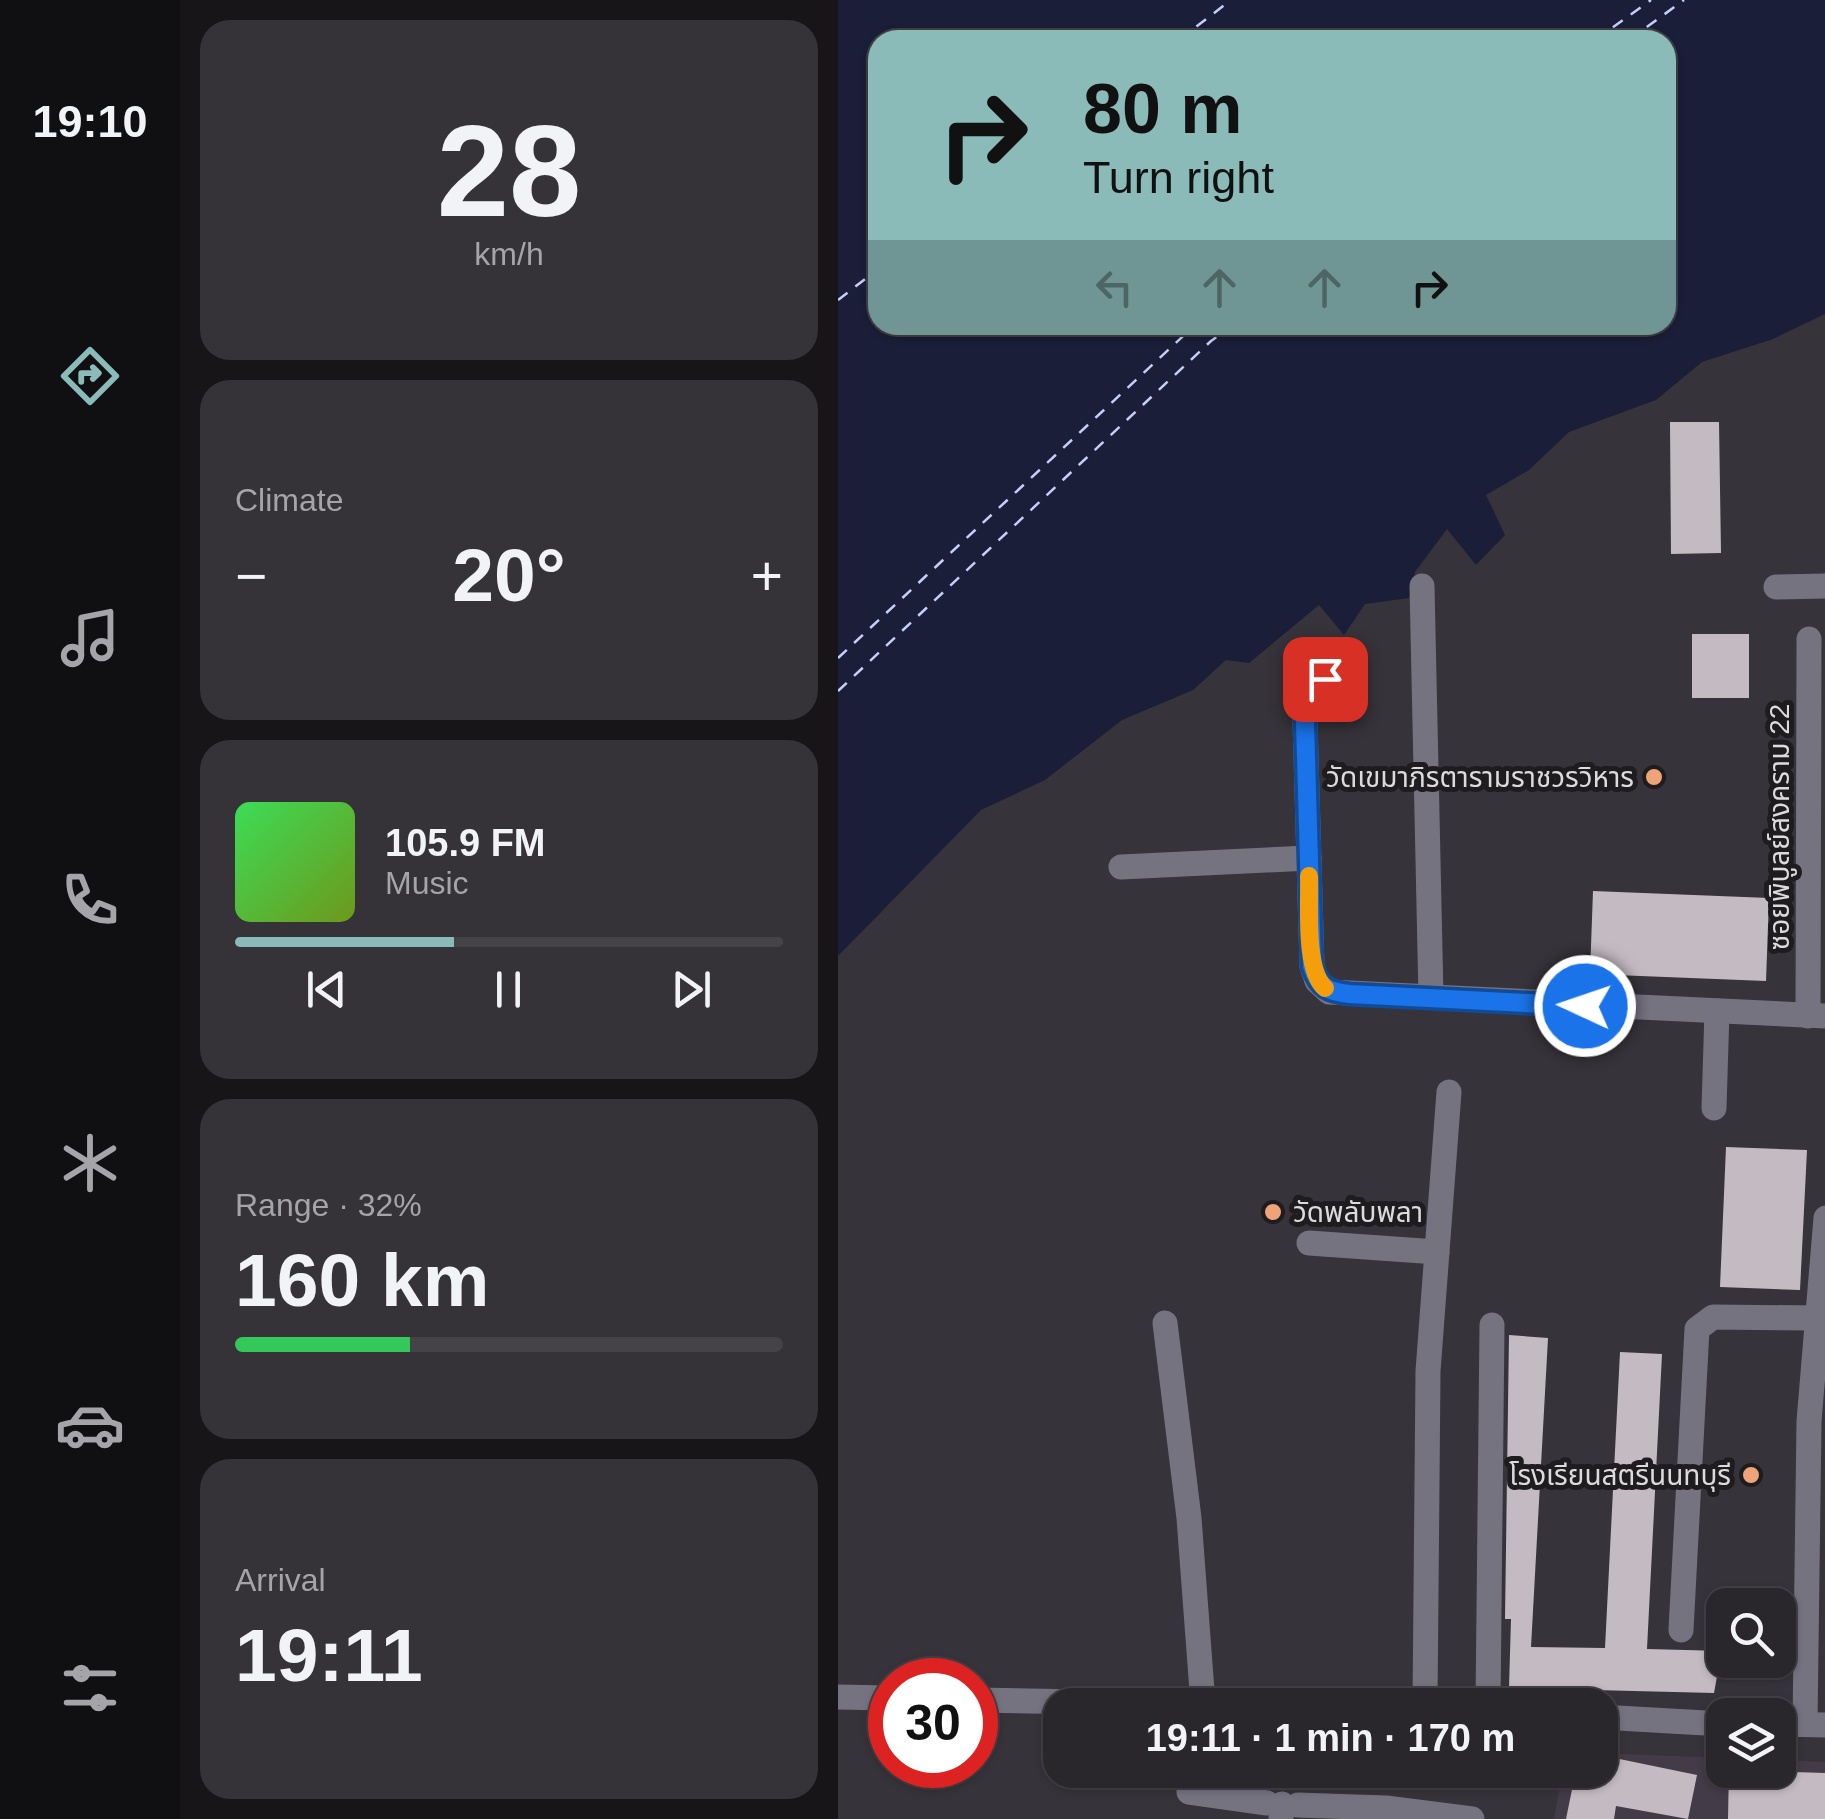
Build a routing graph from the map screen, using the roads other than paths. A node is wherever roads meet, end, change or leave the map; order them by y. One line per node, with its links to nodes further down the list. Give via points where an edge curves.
1 (1422, 586): 8 (street)
2 (1826, 586): 3 (street)
3 (1776, 587)
4 (1809, 639): 10 (street, ซอยพิบูลย์สงคราม 22)
5 (1325, 679): 6 (street, via 1306,702)
6 (1309, 858): 7 (street); 8 (street, via 1317,981 1329,992)
7 (1121, 867)
8 (1431, 997): 9 (street)
9 (1717, 1012): 10 (street); 12 (street)
10 (1817, 1016)
11 (1449, 1092): 15 (street)
12 (1714, 1108)
13 (1826, 1218): 16 (street)
14 (1309, 1244): 15 (street)
15 (1437, 1252): 21 (street, via 1428,1371)
16 (1817, 1318): 19 (street, via 1713,1317 1697,1329); 29 (street, via 1807,1478)
17 (1165, 1323): 20 (street)
18 (1492, 1325): 22 (street)
19 (1681, 1630)
20 (1203, 1688)
21 (1426, 1688)
22 (1488, 1688)
23 (838, 1697): 24 (street)
24 (868, 1698)
25 (998, 1700): 26 (street)
26 (1043, 1701)
27 (1618, 1719): 28 (street)
28 (1706, 1723)
29 (1816, 1724)
30 (1189, 1792): 31 (street)
31 (1282, 1808): 32 (street, via 1386,1808)
32 (1472, 1819)

